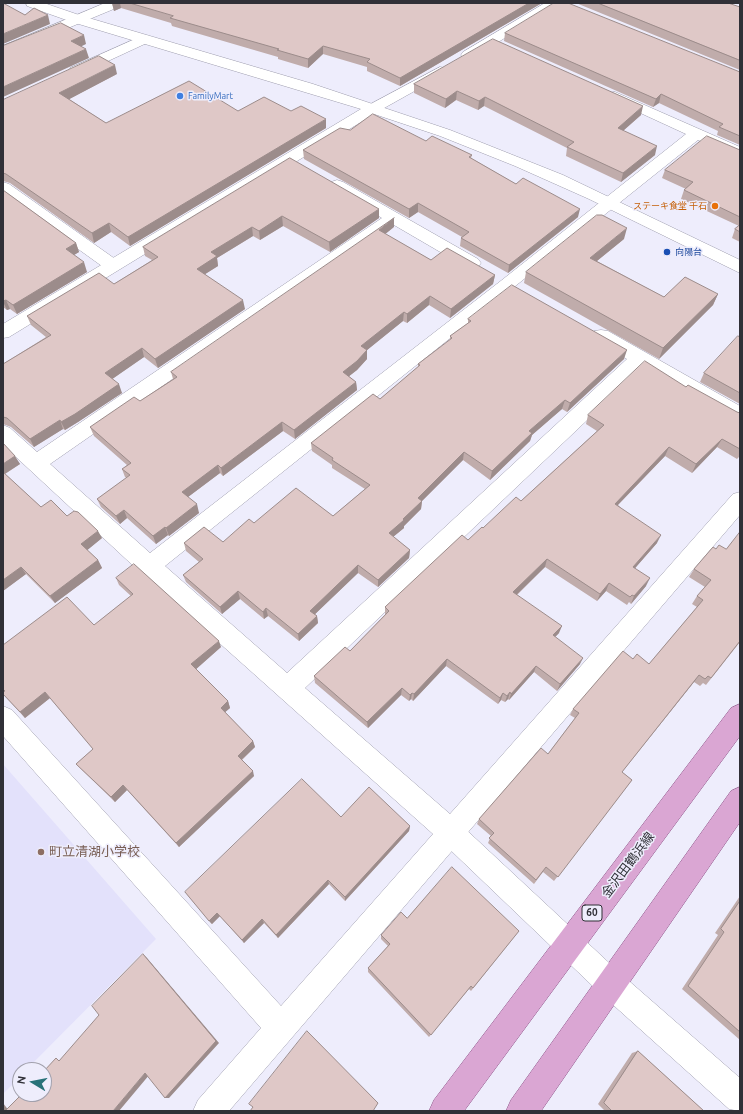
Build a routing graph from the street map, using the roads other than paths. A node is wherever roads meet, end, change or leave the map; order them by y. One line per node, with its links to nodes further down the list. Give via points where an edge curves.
1 (32, 3): 4 (street)
2 (116, 3): 4 (street)
3 (561, 4): 6 (street)
4 (77, 19): 5 (street); 8 (street)
5 (144, 38): 9 (street); 11 (street)
6 (491, 41): 7 (street); 11 (street)
7 (505, 47)
8 (3, 51)
9 (60, 79)
10 (605, 92): 12 (street)
11 (372, 108): 14 (street); 17 (street, via 446,133)
12 (697, 133): 13 (street); 17 (street)
13 (740, 153)
14 (290, 158): 19 (street); 20 (street)
15 (3, 187): 16 (street)
16 (22, 200): 18 (street); 20 (street)
17 (609, 202): 21 (street); 22 (street)
18 (3, 210)
19 (394, 217): 22 (street); 28 (street)
20 (112, 265): 24 (street)
21 (740, 267)
22 (503, 281): 30 (street)
23 (584, 327): 25 (street)
24 (3, 332)
25 (640, 358): 26 (street); 31 (street)
26 (740, 415)
27 (3, 433): 28 (street)
28 (36, 463): 30 (street)
29 (740, 500): 35 (street)
30 (150, 566): 31 (street)
31 (288, 688): 35 (street)
32 (740, 716): 36 (main road, 金沢田鶴浜線 / 60)
33 (3, 718): 38 (street)
34 (740, 800): 37 (main road)
35 (450, 833): 36 (street); 38 (street)
36 (569, 945): 37 (street); 41 (main road, 金沢田鶴浜線 / 60)
37 (612, 984): 39 (street); 42 (main road)
38 (282, 1028): 40 (street)
39 (740, 1098)
40 (209, 1111)
41 (445, 1111)
42 (522, 1111)

